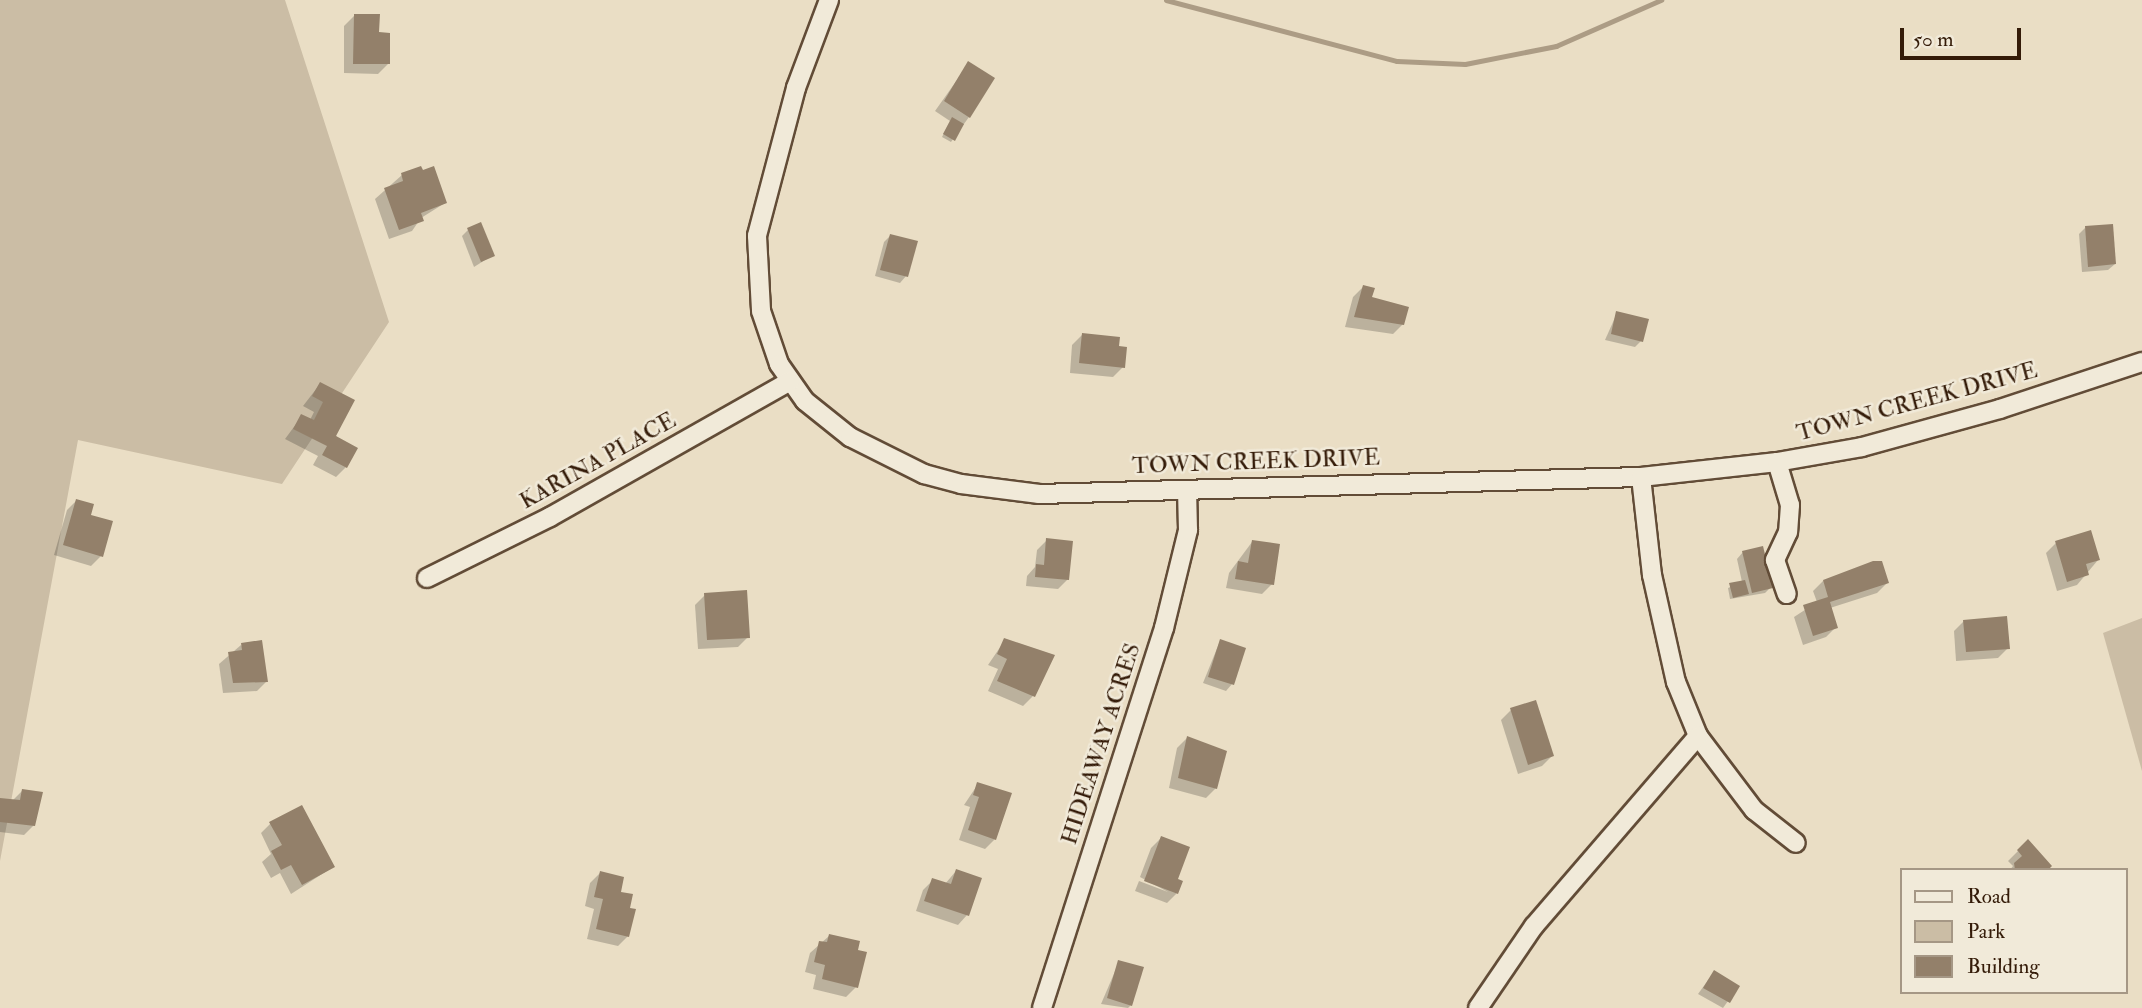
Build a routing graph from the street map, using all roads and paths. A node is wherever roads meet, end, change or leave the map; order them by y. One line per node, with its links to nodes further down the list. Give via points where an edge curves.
1 (829, 0): 3 (street, TOWN CREEK DRIVE, via 796,88 757,236 761,311 779,364)
2 (2142, 362): 4 (street, TOWN CREEK DRIVE, via 2000,409 1862,447)
3 (790, 381): 6 (street, TOWN CREEK DRIVE, via 805,401 849,437 936,478 1039,494); 7 (street, KARINA PLACE, via 550,517)
4 (1777, 462): 5 (street, TOWN CREEK DRIVE); 8 (street, via 1790,505 1788,532 1774,560)
5 (1641, 477): 6 (street, TOWN CREEK DRIVE); 9 (street, via 1652,575 1676,682)
6 (1187, 490): 11 (street, HIDEAWAY ACRES, via 1188,530 1164,628)
7 (428, 578)
8 (1787, 594)
9 (1698, 736): 10 (street, via 1754,810); 12 (street, via 1534,926)
10 (1796, 843)
11 (1042, 1008)
12 (1478, 1008)

